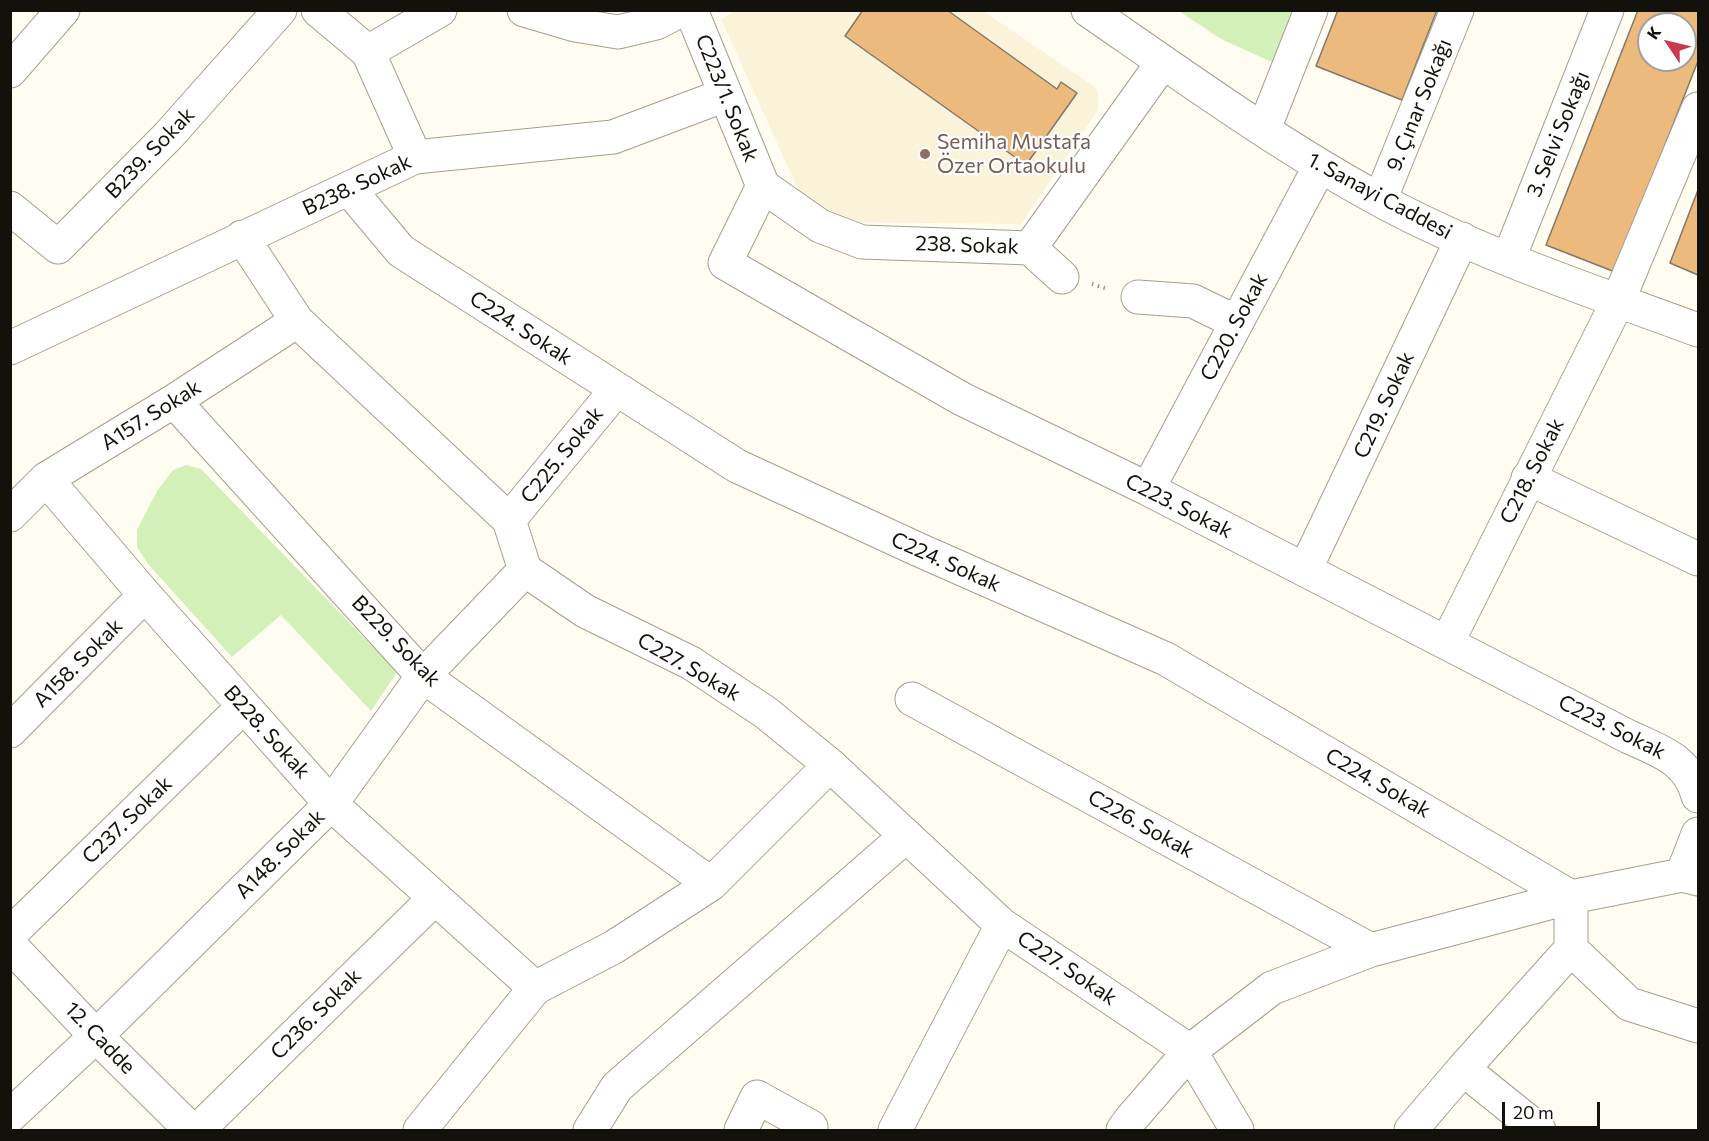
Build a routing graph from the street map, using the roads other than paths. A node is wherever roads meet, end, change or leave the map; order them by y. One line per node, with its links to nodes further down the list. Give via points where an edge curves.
1 (63, 10): 14 (street)
2 (280, 10): 23 (street, B239. Sokak, via 170,135 58,247)
3 (318, 10): 12 (street)
4 (440, 10): 12 (street)
5 (524, 10): 6 (street, via 618,32 656,23)
6 (681, 10)
7 (691, 10): 15 (street, C223/1. Sokak)
8 (1088, 10): 13 (street, 1. Sanayi Caddesi)
9 (1311, 10): 17 (street)
10 (1457, 10): 22 (street, 9. Çınar Sokağı)
11 (1607, 10): 27 (street, 3. Selvi Sokağı)
12 (368, 51): 18 (street)
13 (1163, 62): 17 (street, 1. Sanayi Caddesi); 26 (street, 238. Sokak)
14 (10, 71)
15 (725, 95): 18 (street, B238. Sokak, via 613,137); 20 (street, C223/1. Sokak)
16 (1698, 109): 30 (street, C218. Sokak)
17 (1264, 129): 19 (street, 1. Sanayi Caddesi)
18 (415, 157): 21 (street, B238. Sokak)
19 (1320, 166): 22 (street, 1. Sanayi Caddesi); 32 (street, C220. Sokak)
20 (763, 186): 26 (street, 238. Sokak, via 820,226 862,242); 39 (street, C223. Sokak, via 725,263 962,399)
21 (349, 189): 24 (street, B238. Sokak); 35 (street, C224. Sokak, via 401,251)
22 (1380, 200): 25 (street, 1. Sanayi Caddesi)
23 (10, 208)
24 (242, 237): 31 (street); 34 (street, B238. Sokak)
25 (1462, 239): 27 (street, 1. Sanayi Caddesi); 44 (street, C219. Sokak)
26 (1030, 248): 28 (street)
27 (1509, 258): 30 (street, 1. Sanayi Caddesi)
28 (1062, 276)
29 (1138, 297): 32 (street, via 1193,301)
30 (1618, 301): 33 (street, 1. Sanayi Caddesi); 37 (street, C218. Sokak)
31 (297, 321): 36 (street, A157. Sokak); 41 (street)
32 (1236, 322): 39 (street, C220. Sokak)
33 (1698, 330)
34 (10, 348)
35 (616, 390): 41 (street, C225. Sokak); 58 (street, C224. Sokak, via 737,466 1166,659)
36 (174, 401): 38 (street, A157. Sokak); 47 (street, B229. Sokak)
37 (1528, 478): 42 (street); 46 (street, C218. Sokak)
38 (46, 479): 40 (street, A157. Sokak); 45 (street, B228. Sokak)
39 (1148, 489): 44 (street, C223. Sokak)
40 (10, 515)
41 (509, 520): 43 (street)
42 (1698, 557)
43 (525, 570): 47 (street, A148. Sokak); 51 (street, C227. Sokak, via 585,611 691,663 765,712)
44 (1305, 570): 46 (street, C223. Sokak)
45 (145, 595): 49 (street, B228. Sokak); 50 (street, A158. Sokak)
46 (1447, 643): 52 (street, C223. Sokak, via 1672,757 1695,782)
47 (423, 676): 53 (street, A148. Sokak); 57 (street, B229. Sokak)
48 (912, 699): 64 (street, C226. Sokak)
49 (244, 706): 53 (street, B228. Sokak); 61 (street, C237. Sokak)
50 (10, 731)
51 (830, 765): 55 (street, C227. Sokak); 57 (street)
52 (1698, 796)
53 (331, 804): 59 (street, B228. Sokak); 67 (street, A148. Sokak)
54 (1698, 834): 56 (street)
55 (906, 837): 60 (street, C227. Sokak); 75 (street, via 617,1087)
56 (1690, 877): 58 (street)
57 (711, 884): 65 (street, via 614,947)
58 (1571, 897): 63 (street); 64 (street)
59 (435, 898): 65 (street, B228. Sokak); 73 (street, C236. Sokak)
60 (1002, 925): 68 (street, C227. Sokak); 77 (street)
61 (10, 934)
62 (10, 945): 67 (street, 12. Cadde)
63 (1571, 949): 66 (street, via 1629,1004); 69 (street)
64 (1371, 950): 68 (street, via 1272,988)
65 (535, 988): 74 (street)
66 (1698, 1026)
67 (96, 1035): 70 (street, A148. Sokak); 72 (street, 12. Cadde)
68 (1190, 1051): 78 (street); 79 (street)
69 (1463, 1069): 80 (street); 81 (street)
70 (10, 1116)
71 (811, 1127): 76 (street, via 758,1097)
72 (191, 1131)
73 (198, 1131)
74 (420, 1131)
75 (590, 1131)
76 (741, 1131)
77 (895, 1131)
78 (1123, 1131)
79 (1236, 1131)
80 (1411, 1131)
81 (1539, 1131)

